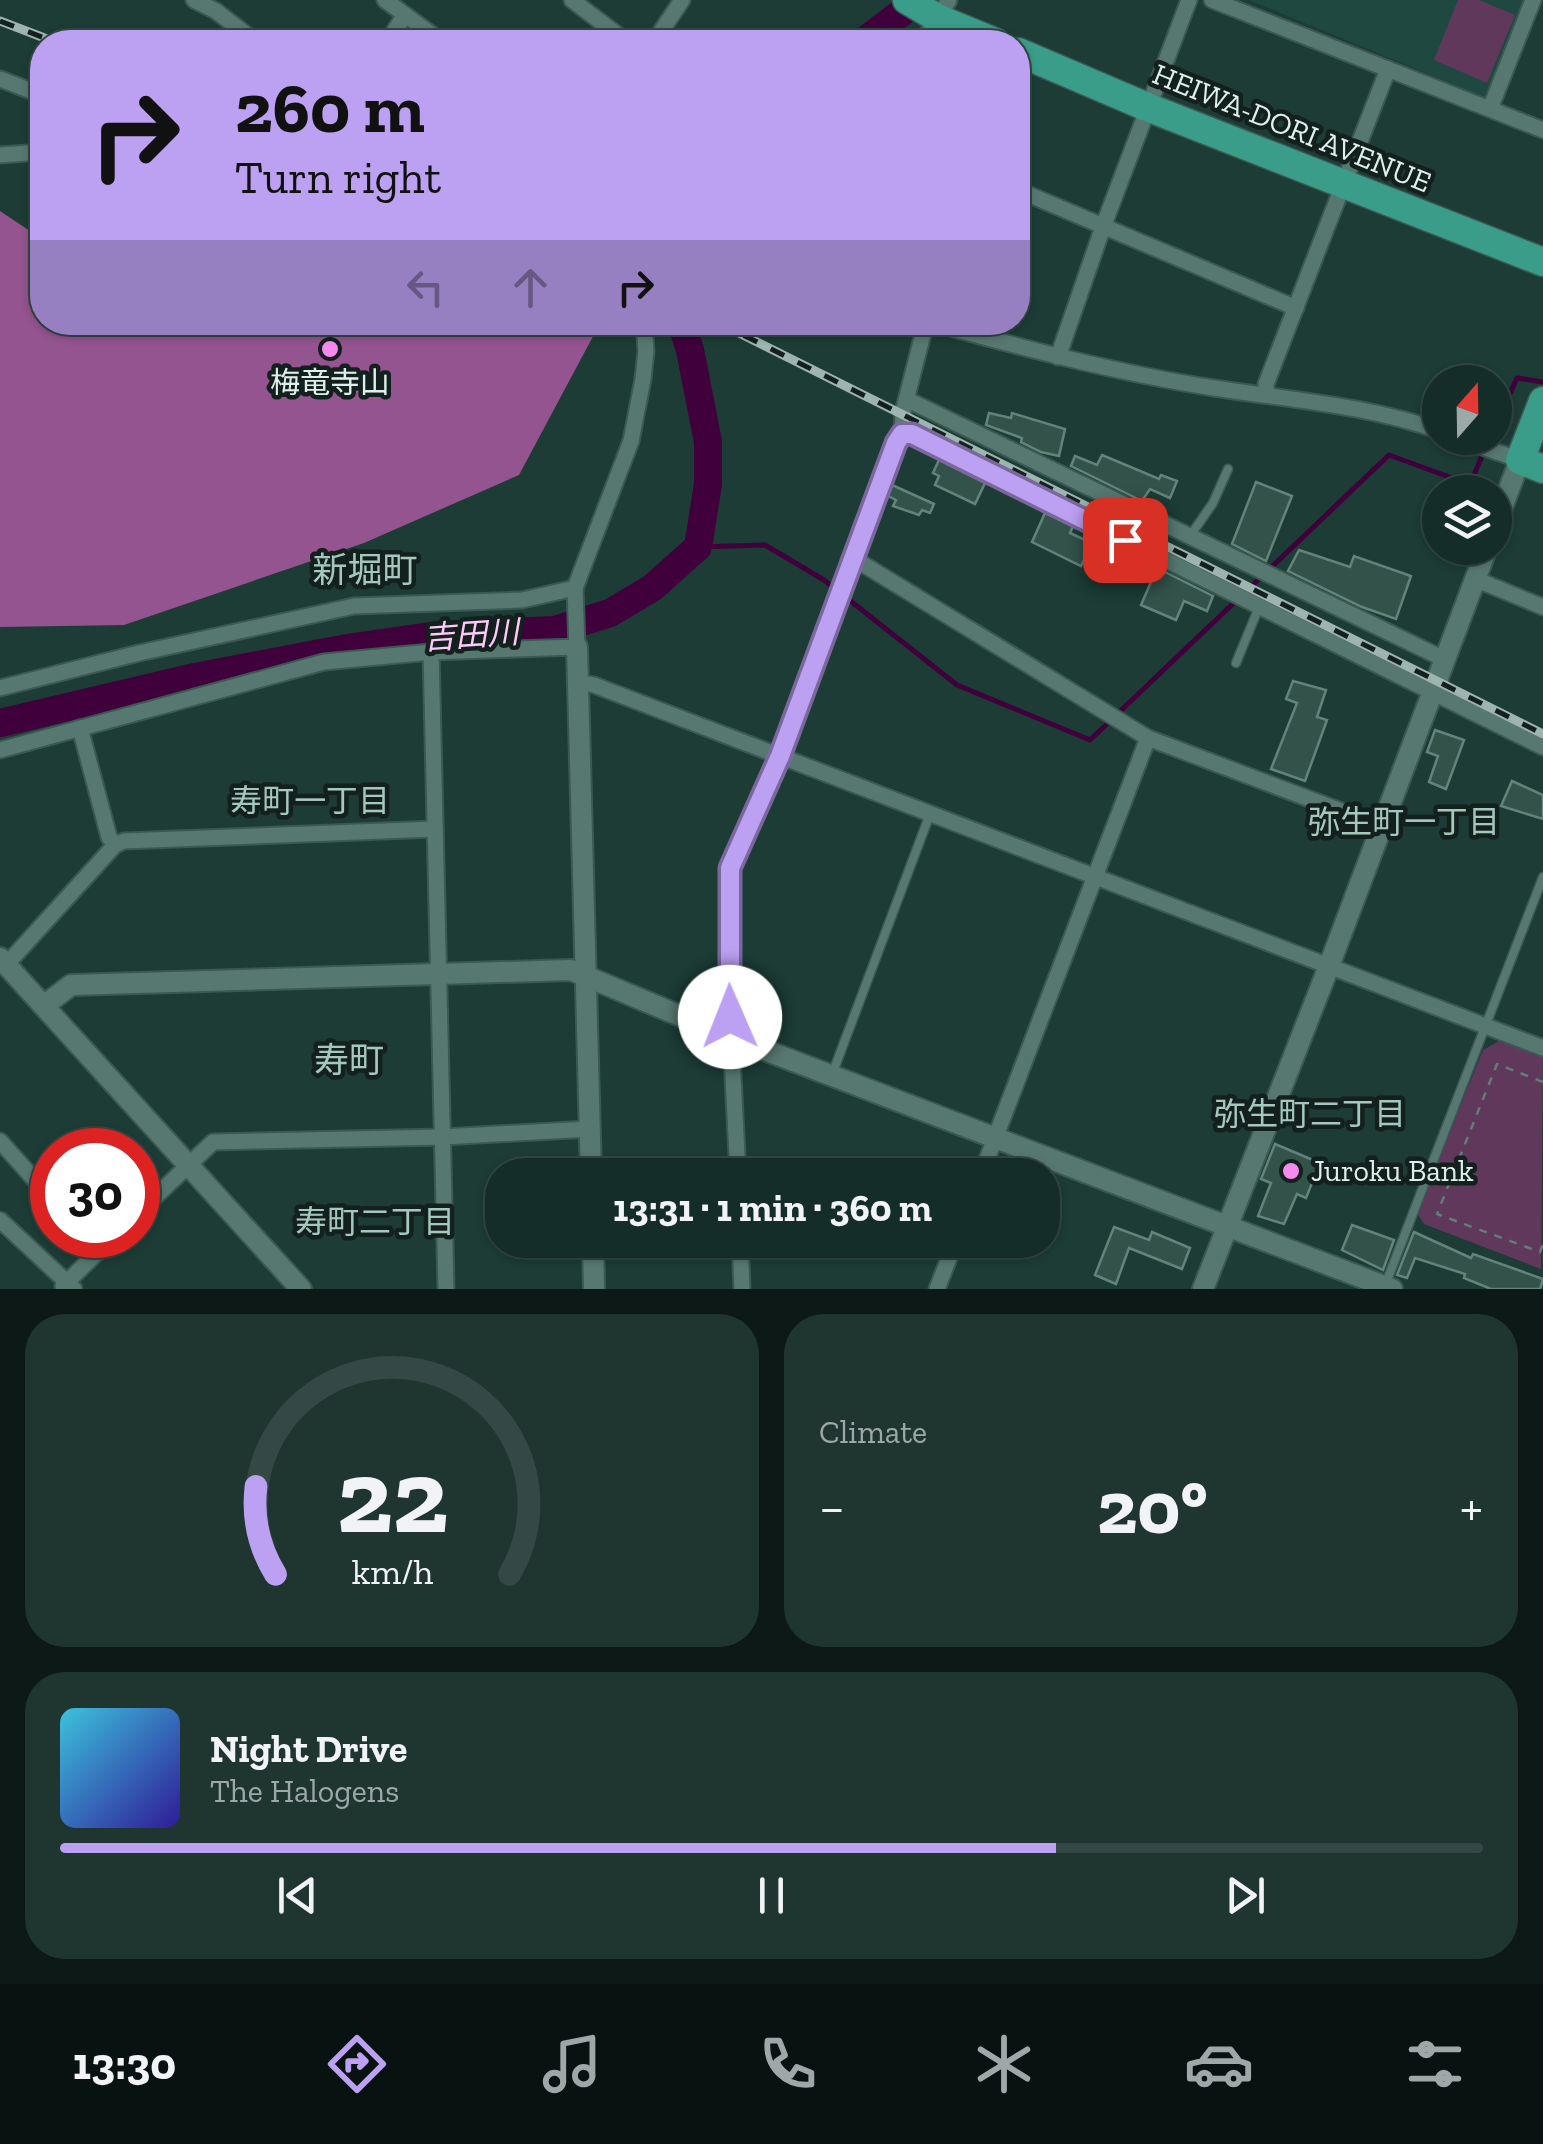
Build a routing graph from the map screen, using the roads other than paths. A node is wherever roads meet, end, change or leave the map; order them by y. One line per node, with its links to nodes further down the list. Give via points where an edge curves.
1 (194, 0): 8 (street)
2 (384, 0): 10 (street)
3 (572, 0): 14 (street)
4 (682, 0): 15 (street)
5 (1189, 0): 21 (street)
6 (1212, 0): 18 (street)
7 (1533, 0): 22 (street)
8 (222, 6): 11 (street)
9 (930, 8): 16 (highway)
10 (405, 15): 12 (street); 13 (street)
11 (245, 30)
12 (395, 30)
13 (426, 30)
14 (611, 30)
15 (662, 30)
16 (972, 30)
17 (1030, 57): 21 (highway, HEIWA-DORI AVENUE)
18 (1388, 69): 22 (street); 26 (street)
19 (0, 79): 20 (street)
20 (30, 90)
21 (1148, 106): 26 (highway, HEIWA-DORI AVENUE); 28 (street)
22 (1490, 109): 23 (street)
23 (1543, 130)
24 (30, 153): 25 (street)
25 (0, 155)
26 (1344, 185): 29 (highway, HEIWA-DORI AVENUE); 30 (street)
27 (1030, 195): 28 (street)
28 (1102, 227): 30 (street); 34 (street)
29 (1543, 262)
30 (1296, 308): 35 (street)
31 (645, 335): 48 (street, via 631,441)
32 (924, 335): 36 (street)
33 (976, 335): 34 (street)
34 (1058, 357): 35 (street)
35 (1266, 395): 38 (street, via 1363,408)
36 (908, 400): 39 (street); 44 (street)
37 (1543, 402): 41 (highway)
38 (1422, 426)
39 (902, 434): 45 (street); 49 (street)
40 (1505, 455): 41 (street)
41 (1531, 464): 43 (street)
42 (1228, 469): 44 (lane)
43 (1512, 497)
44 (1190, 536): 53 (street)
45 (853, 558): 59 (street); 62 (street)
46 (1480, 565): 47 (street)
47 (1475, 579): 50 (street); 53 (street)
48 (576, 592): 51 (street); 56 (street, via 354,606)
49 (1246, 600): 54 (lane); 57 (street)
50 (1543, 606)
51 (577, 639): 52 (street); 55 (street)
52 (431, 652): 58 (street, via 324,662); 65 (street)
53 (1444, 659): 57 (street)
54 (1236, 663)
55 (578, 682): 62 (street); 72 (street)
56 (0, 688)
57 (1432, 693): 60 (street); 64 (street)
58 (80, 728): 61 (street); 66 (street)
59 (1148, 738): 64 (street); 67 (street)
60 (1543, 747)
61 (0, 750)
62 (780, 756): 63 (street); 75 (street, via 730,868)
63 (930, 814): 67 (street); 77 (lane)
64 (1382, 826): 70 (street)
65 (435, 829): 66 (street, via 143,839); 71 (street)
66 (115, 846): 69 (street)
67 (1094, 876): 70 (street); 80 (street)
68 (1543, 877): 74 (lane)
69 (3, 961): 73 (street)
70 (1329, 966): 74 (street); 89 (street)
71 (439, 974): 72 (street, via 571,970); 73 (street, via 70,985); 79 (street)
72 (585, 977): 75 (street); 78 (street)
73 (45, 1005): 85 (street)
74 (1485, 1027): 76 (street); 96 (lane)
75 (733, 1038): 77 (street); 83 (street)
76 (1543, 1048)
77 (831, 1076): 80 (street)
78 (590, 1128): 79 (street); 82 (street)
79 (442, 1137): 85 (street, via 213,1142); 98 (street)
80 (995, 1138): 84 (street); 89 (street)
81 (0, 1140): 86 (street)
82 (591, 1158)
83 (737, 1158)
84 (987, 1158)
85 (188, 1164): 87 (street); 97 (street)
86 (30, 1174)
87 (160, 1191)
88 (0, 1220): 94 (street)
89 (1226, 1227): 96 (street); 101 (street)
90 (92, 1258): 94 (street)
91 (593, 1258): 99 (street)
92 (741, 1258): 100 (street)
93 (950, 1258): 95 (street)
94 (67, 1287)
95 (941, 1288)
96 (1389, 1288)
97 (301, 1289)
98 (446, 1289)
99 (594, 1289)
100 (742, 1289)
101 (1203, 1289)

